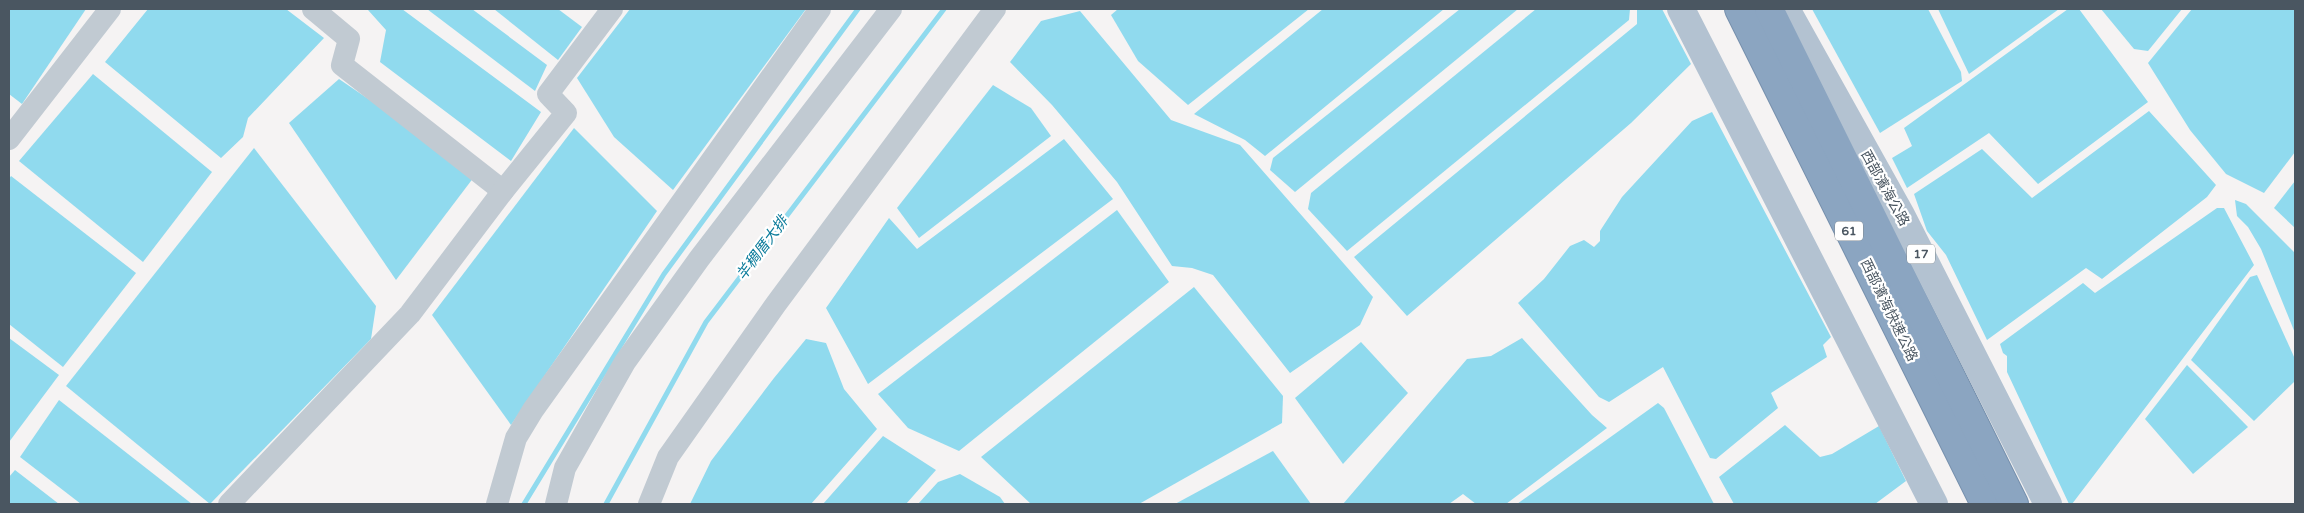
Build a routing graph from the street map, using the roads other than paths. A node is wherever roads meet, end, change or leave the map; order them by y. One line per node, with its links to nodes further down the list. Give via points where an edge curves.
1 (110, 9): 11 (street)
2 (313, 9): 12 (street, via 349,39 342,64)
3 (612, 9): 12 (street, via 548,94 566,113)
4 (820, 9): 15 (street, via 533,410 516,438)
5 (892, 9): 16 (street, via 699,258 625,362 565,468)
6 (995, 9): 17 (street, via 776,304 668,457)
7 (1681, 9): 18 (main road)
8 (1739, 9): 13 (highway, 西部濱海快速公路 / 61)
9 (1768, 9): 13 (highway, 西部濱海快速公路 / 61)
10 (1786, 9): 21 (main road, 西部濱海公路 / 17, via 1901,215)
11 (9, 139)
12 (504, 191): 14 (street, via 410,314)
13 (1971, 448): 19 (highway, 西部濱海快速公路 / 61); 20 (highway, 西部濱海快速公路 / 61)
14 (237, 501)
15 (497, 504)
16 (556, 504)
17 (649, 504)
18 (1934, 504)
19 (1986, 504)
20 (2014, 504)
21 (2048, 504)

